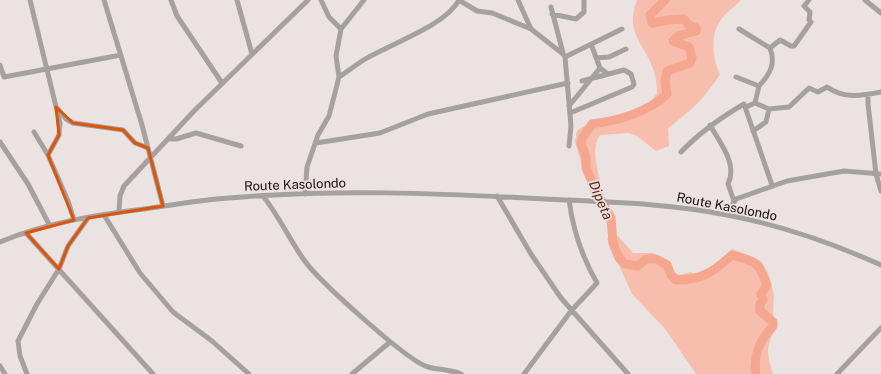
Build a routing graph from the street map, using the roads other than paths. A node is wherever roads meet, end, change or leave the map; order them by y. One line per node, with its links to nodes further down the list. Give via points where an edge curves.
1 (30, 0): 29 (street)
2 (104, 0): 24 (street)
3 (171, 0): 35 (street, via 177,16)
4 (237, 0): 23 (street)
5 (308, 0): 23 (street)
6 (321, 0): 16 (street, via 329,17)
7 (364, 0): 16 (street)
8 (459, 0): 17 (street, via 477,11 492,13); 31 (street, via 440,19 362,61)
9 (518, 0): 17 (street)
10 (584, 0): 15 (street, via 584,12 576,19)
11 (809, 0): 21 (street, via 804,6 810,12 811,22 794,46 780,40)
12 (865, 0): 14 (street)
13 (551, 7): 15 (street)
14 (881, 13)
15 (552, 14): 25 (street)
16 (341, 29): 31 (street, via 336,56)
17 (531, 29): 25 (street)
18 (622, 29): 20 (street)
19 (739, 29): 21 (street)
20 (591, 44): 25 (street); 26 (street)
21 (770, 48): 37 (street, via 772,65 767,77)
22 (626, 49): 26 (street, via 608,57)
23 (252, 54): 35 (street)
24 (121, 55): 29 (street); 54 (street)
25 (564, 56): 36 (street)
26 (596, 58): 28 (street)
27 (0, 65): 29 (street, via 4,78)
28 (600, 68): 30 (street); 33 (street)
29 (47, 70): 42 (street)
30 (608, 74): 33 (street); 45 (street, via 624,70 631,74 634,84)
31 (339, 77): 51 (street, via 329,116)
32 (736, 77): 37 (street)
33 (594, 78): 34 (street); 41 (street)
34 (582, 81)
35 (222, 83): 49 (street)
36 (568, 83): 41 (street); 51 (street, via 428,114 380,133)
37 (759, 86): 40 (street)
38 (881, 92): 39 (street)
39 (868, 95): 44 (street, via 835,93 827,87 818,92 809,88 789,107); 58 (street)
40 (755, 102): 43 (street); 44 (street)
41 (569, 106): 45 (street)
42 (56, 107): 54 (street, via 73,123 123,130 135,143); 56 (street, via 60,122 59,135)
43 (746, 107): 46 (street, via 744,104); 47 (street)
44 (769, 109): 47 (street, via 766,122)
45 (570, 113): 53 (street)
46 (710, 125): 55 (street); 65 (street, via 729,157 732,176 728,184)
47 (753, 131): 59 (street)
48 (34, 132): 56 (street)
49 (168, 139): 52 (street, via 196,133); 57 (street)
50 (0, 142): 72 (street, via 28,184)
51 (316, 143): 61 (street, via 307,167)
52 (241, 146)
53 (569, 146)
54 (148, 148): 57 (street)
55 (681, 152)
56 (48, 155): 71 (street)
57 (150, 158): 66 (street); 67 (street, via 124,186 120,196)
58 (879, 174): 59 (street, via 844,171); 60 (street)
59 (772, 185): 65 (street)
60 (881, 191)
61 (305, 194): 62 (street, Route Kasolondo); 63 (street, Route Kasolondo)
62 (263, 196): 66 (street, Route Kasolondo); 79 (street, via 305,261)
63 (497, 196): 64 (street, Route Kasolondo); 77 (street, via 531,254)
64 (569, 200): 68 (street, Route Kasolondo, via 646,204); 77 (street, via 573,227 596,283)
65 (734, 201): 68 (street)
66 (163, 206): 67 (street, Route Kasolondo)
67 (119, 212): 69 (street, Route Kasolondo)
68 (726, 214): 75 (street, Route Kasolondo, via 777,226)
69 (104, 215): 70 (street, Route Kasolondo); 84 (street, via 140,273 173,312 212,341)
70 (88, 218): 71 (street, Route Kasolondo); 76 (street, via 68,246)
71 (74, 220): 72 (street, Route Kasolondo)
72 (50, 226): 73 (street, Route Kasolondo)
73 (26, 233): 74 (street, Route Kasolondo); 76 (street)
74 (0, 241)
75 (881, 265)
76 (59, 268): 82 (street, via 18,341 20,356); 83 (street)
77 (571, 311): 87 (street); 88 (street)
78 (881, 328): 89 (street)
79 (390, 342): 85 (street); 86 (street, via 428,367 448,369)
80 (0, 366): 81 (street)
81 (5, 374)
82 (27, 374)
83 (153, 374)
84 (249, 374)
85 (352, 374)
86 (461, 374)
87 (524, 374)
88 (628, 374)
89 (837, 374)

